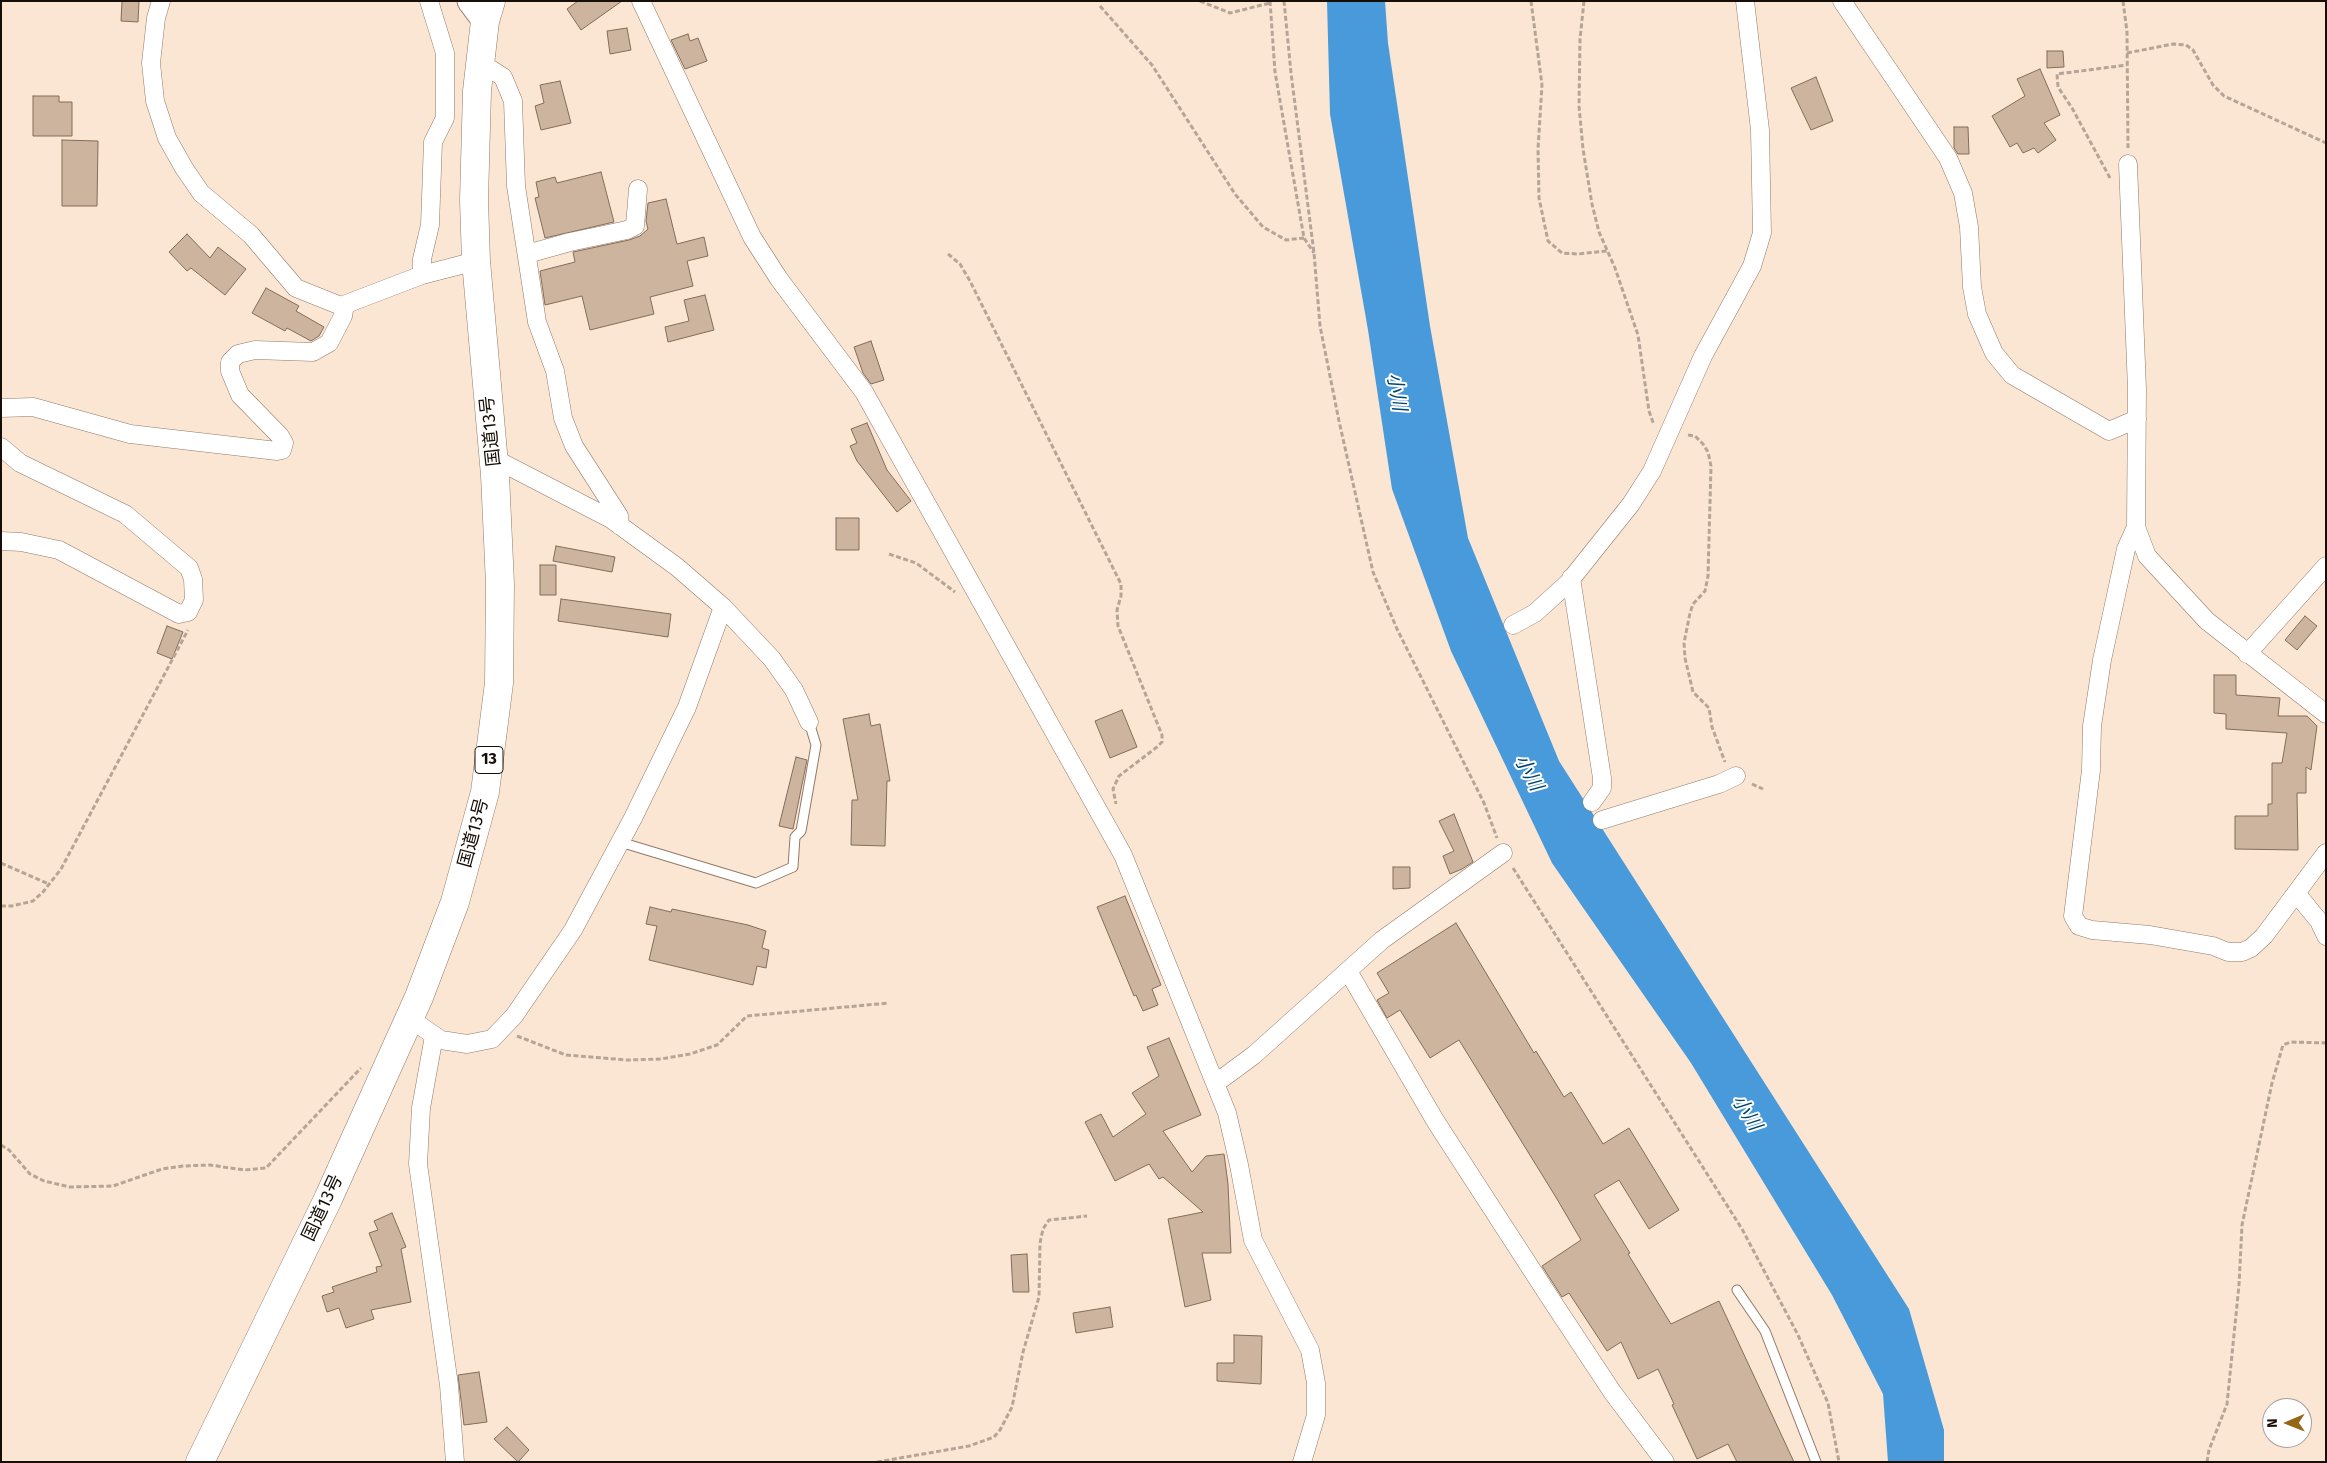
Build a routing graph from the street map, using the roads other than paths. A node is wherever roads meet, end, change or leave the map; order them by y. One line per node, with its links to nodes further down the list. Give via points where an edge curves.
1 (161, 1): 13 (street, via 151,63 155,101 167,138 184,168 201,193 251,235 296,288)
2 (429, 1): 12 (street, via 445,54 445,118 433,142 430,225 422,259)
3 (641, 1): 39 (street, via 752,237 778,279 864,392 1123,855)
4 (1745, 1): 22 (street, via 1759,110 1762,233 1752,266 1703,356 1652,471 1631,504)
5 (1842, 1): 15 (street, via 1948,158 1963,193 1977,314 1994,353 2012,375 2108,432)
6 (482, 8): 7 (highway, 国道13号 / 13)
7 (480, 63): 10 (street, via 503,77 513,101 516,186); 11 (highway, 国道13号 / 13, via 474,200)
8 (2128, 164): 15 (street)
9 (638, 189): 10 (street, via 635,226)
10 (526, 254): 18 (street, via 537,322 555,371 563,418 574,446 619,516)
11 (476, 261): 12 (street); 17 (highway, 国道13号 / 13)
12 (422, 275): 13 (street)
13 (345, 305): 14 (street, via 330,343 313,352 256,350 238,354 230,362 230,371 240,395 280,436 284,443 282,450 130,434 33,407)
14 (1, 408)
15 (2137, 419): 19 (street)
16 (1, 447): 20 (street, via 20,463 125,514 189,568 194,580 194,600 188,612 179,614 59,550 21,542)
17 (493, 458): 18 (street); 37 (highway, 国道13号 / 13, via 500,584 499,683 484,792 455,902)
18 (620, 526): 23 (street, via 677,567)
19 (2136, 526): 25 (street, via 2147,556 2207,621); 34 (street, via 2126,550 2102,660 2092,726 2091,770 2073,916 2079,926 2092,930 2150,935 2213,946 2228,952 2242,952 2264,936)
20 (1, 542)
21 (2326, 566): 25 (street)
22 (1571, 578): 24 (street, via 1535,613); 29 (street, via 1602,778 1602,788)
23 (723, 607): 27 (street, via 772,658 794,690); 31 (street, via 687,707)
24 (1513, 625)
25 (2247, 654): 26 (street)
26 (2326, 714)
27 (809, 722): 31 (lane, via 816,745 801,831 795,837 792,867 756,883)
28 (1736, 776): 30 (street)
29 (1592, 802)
30 (1602, 820)
31 (620, 842): 38 (street, via 573,930 501,1030 492,1039 467,1044)
32 (1504, 853): 36 (street, via 1382,940)
33 (2326, 854): 34 (street)
34 (2296, 893): 35 (street, via 2319,920)
35 (2326, 936)
36 (1348, 971): 39 (street, via 1254,1055); 44 (street, via 1436,1122 1612,1394)
37 (409, 1018): 38 (street); 41 (highway, 国道13号 / 13, via 328,1199)
38 (434, 1036): 42 (street, via 421,1108 418,1164 449,1385)
39 (1216, 1083): 43 (street, via 1227,1114 1253,1240 1310,1350 1316,1383 1316,1415)
40 (1737, 1290): 45 (lane, via 1765,1331)
41 (200, 1462)
42 (455, 1462)
43 (1302, 1462)
44 (1665, 1462)
45 (1816, 1462)

